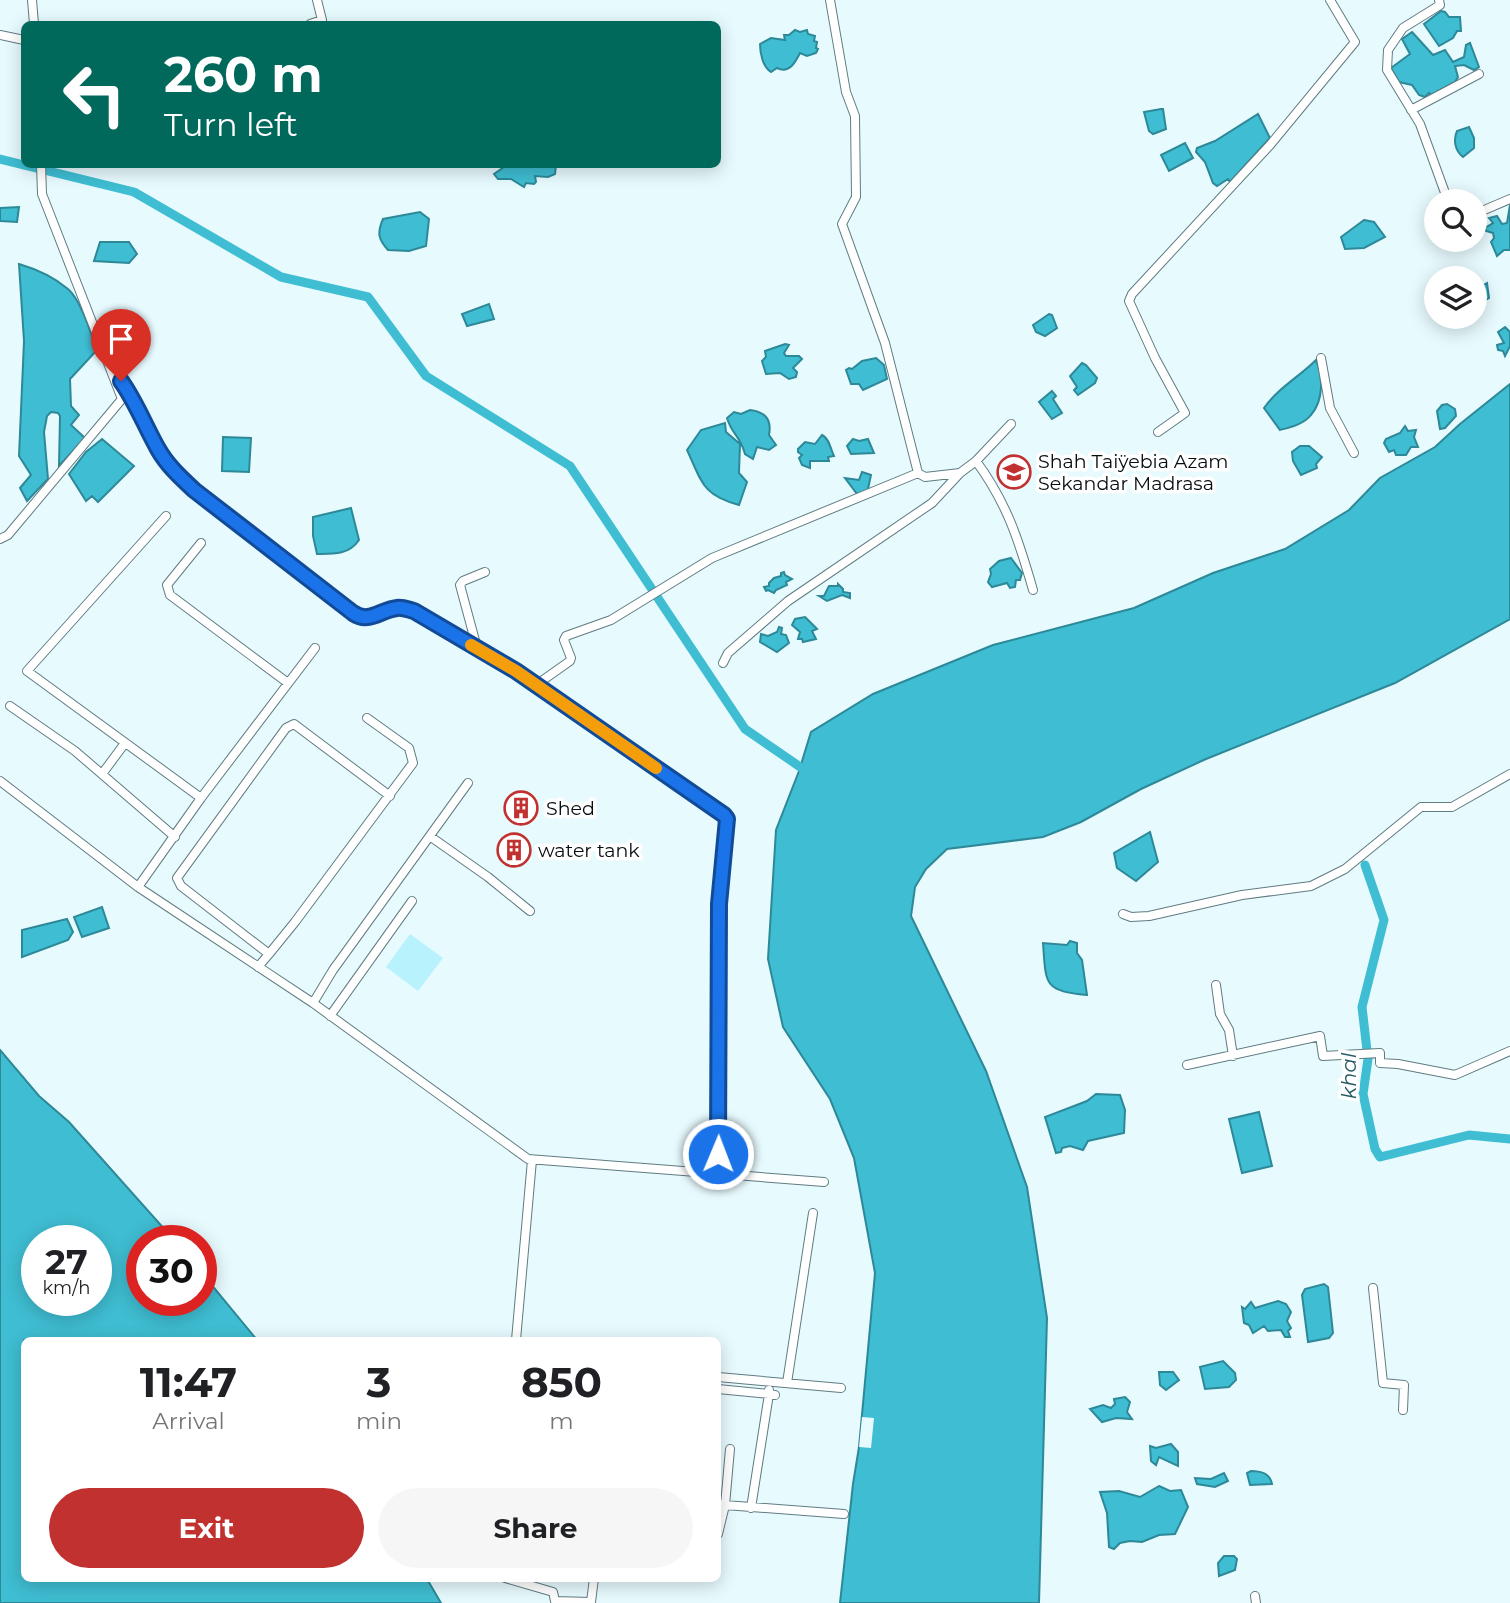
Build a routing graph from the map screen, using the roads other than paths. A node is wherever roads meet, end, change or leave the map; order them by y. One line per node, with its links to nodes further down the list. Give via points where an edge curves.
1 (32, 0): 6 (street)
2 (317, 0): 7 (street)
3 (830, 0): 22 (street, via 846,92 855,116 856,197 842,224 885,343)
4 (1330, 0): 19 (street, via 1355,42 1270,145 1129,301 1185,413)
5 (1439, 0): 11 (street, via 1440,5 1403,28 1388,50 1387,70)
6 (34, 21)
7 (318, 21)
8 (0, 35): 9 (street)
9 (21, 39)
10 (1479, 74): 11 (street)
11 (1411, 110): 13 (street)
12 (41, 168): 17 (street, via 42,194)
13 (1444, 189)
14 (1510, 199): 15 (street)
15 (1487, 209)
16 (1321, 358): 20 (street, via 1330,408)
17 (110, 368): 25 (street, via 121,403); 30 (street, via 130,393 171,468 245,531 361,618 398,607 407,609)
18 (1010, 424): 21 (street)
19 (1158, 432)
20 (1354, 453)
21 (976, 461): 23 (street); 28 (street, via 995,487)
22 (918, 473): 23 (street, via 925,477); 33 (street, via 712,558 611,620 566,636 570,661)
23 (960, 473): 31 (street, via 932,503 788,601 728,653)
24 (166, 516): 36 (street, via 27,671)
25 (0, 539)
26 (201, 543): 32 (street, via 167,585 170,595)
27 (485, 572): 30 (street, via 460,585)
28 (1033, 590)
29 (315, 648): 32 (street)
30 (477, 648): 33 (street)
31 (723, 663)
32 (288, 683): 42 (street)
33 (536, 685): 58 (street, via 727,819 719,904)
34 (10, 706): 37 (street)
35 (366, 718): 41 (street, via 412,753 414,763)
36 (125, 743): 37 (street); 42 (street)
37 (102, 774): 43 (street)
38 (1510, 774): 48 (street, via 1452,807 1421,807 1345,869 1311,886 1242,895 1149,916)
39 (0, 781): 45 (street)
40 (468, 783): 44 (street)
41 (390, 796): 49 (street); 49 (street, via 294,724 286,728 177,878 181,886)
42 (201, 798): 43 (street)
43 (175, 837): 45 (street)
44 (431, 837): 47 (street); 52 (street)
45 (138, 887): 50 (street)
46 (412, 901): 53 (street)
47 (530, 911)
48 (1123, 914)
49 (269, 954): 50 (street)
50 (258, 967): 52 (street)
51 (1216, 985): 55 (street)
52 (313, 1003): 53 (street)
53 (330, 1016): 57 (street)
54 (1510, 1051): 55 (street, via 1455,1075 1380,1063 1380,1054 1323,1056 1320,1036)
55 (1233, 1056): 56 (street)
56 (1187, 1065)
57 (532, 1160): 58 (street); 62 (street)
58 (716, 1174): 59 (street)
59 (824, 1182)
60 (813, 1213): 65 (street)
61 (1373, 1288): 69 (street, via 1383,1383 1404,1385)
62 (516, 1337)
63 (721, 1377): 64 (street)
64 (770, 1382): 65 (street); 68 (street)
65 (787, 1383): 67 (street)
66 (721, 1388): 68 (street)
67 (841, 1388)
68 (772, 1394): 72 (street)
69 (1403, 1410)
70 (730, 1449): 71 (street)
71 (721, 1504): 72 (street)
72 (751, 1508): 73 (street)
73 (844, 1514)
74 (519, 1582): 75 (street, via 553,1592 555,1601 591,1602)
75 (594, 1582)

